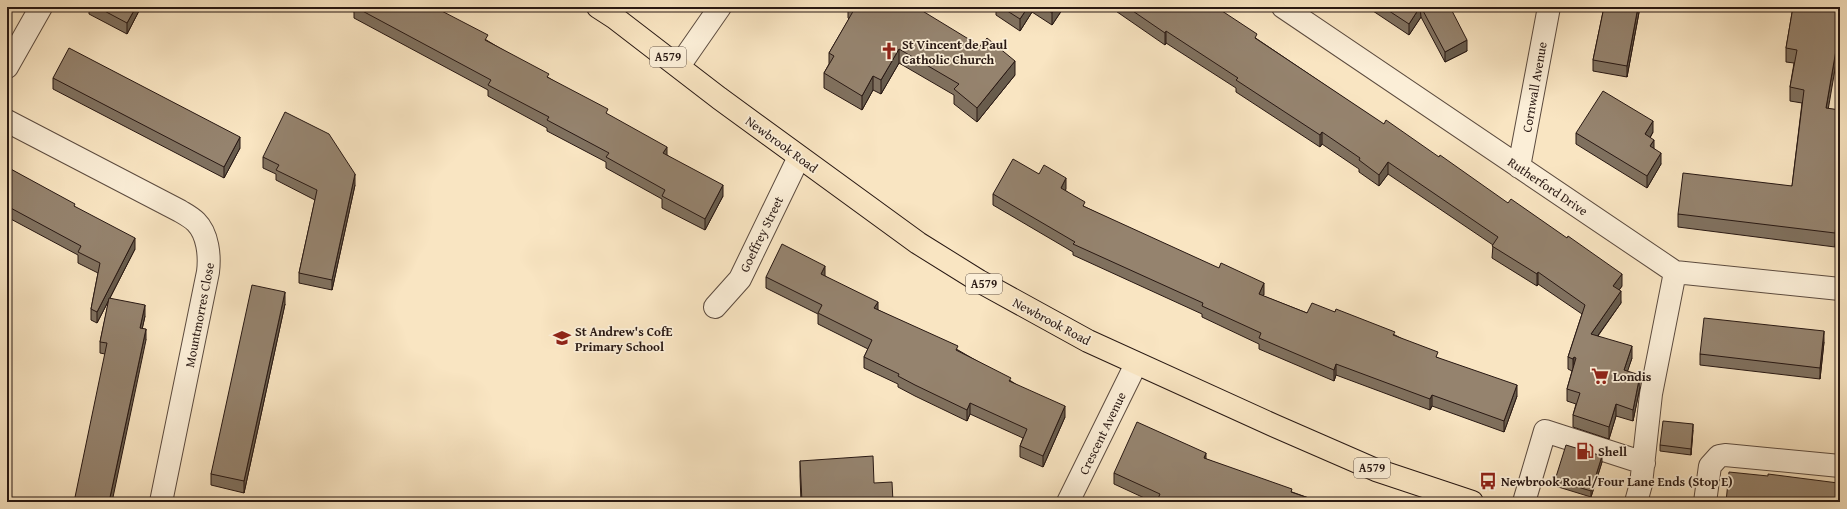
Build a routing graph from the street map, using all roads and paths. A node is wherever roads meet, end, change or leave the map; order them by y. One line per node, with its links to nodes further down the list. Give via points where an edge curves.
1 (41, 7): 7 (street)
2 (598, 7): 6 (highway, Newbrook Road / A579)
3 (720, 7): 6 (street)
4 (1283, 7): 10 (street, Rutherford Drive)
5 (1549, 7): 10 (street, Cornwall Avenue)
6 (680, 66): 9 (highway, Newbrook Road / A579)
7 (7, 67)
8 (7, 121): 17 (street, Mountmorres Close, via 180,211 196,222 206,240 210,257 208,272)
9 (799, 156): 13 (street, Goeffrey Street, via 740,279); 14 (highway, Newbrook Road / A579, via 918,243 973,277 1073,333)
10 (1519, 167): 11 (street, Rutherford Drive)
11 (1675, 272): 12 (street, Rutherford Drive); 15 (street, via 1651,394)
12 (1840, 289)
13 (716, 307)
14 (1136, 364): 18 (street, Crescent Avenue); 19 (highway, Newbrook Road / A579, via 1376,470)
15 (1644, 462): 20 (street, via 1545,431); 21 (street)
16 (1840, 466): 22 (street, via 1719,456 1710,466)
17 (161, 502)
18 (1068, 502)
19 (1472, 502)
20 (1524, 502)
21 (1636, 502)
22 (1705, 502)

